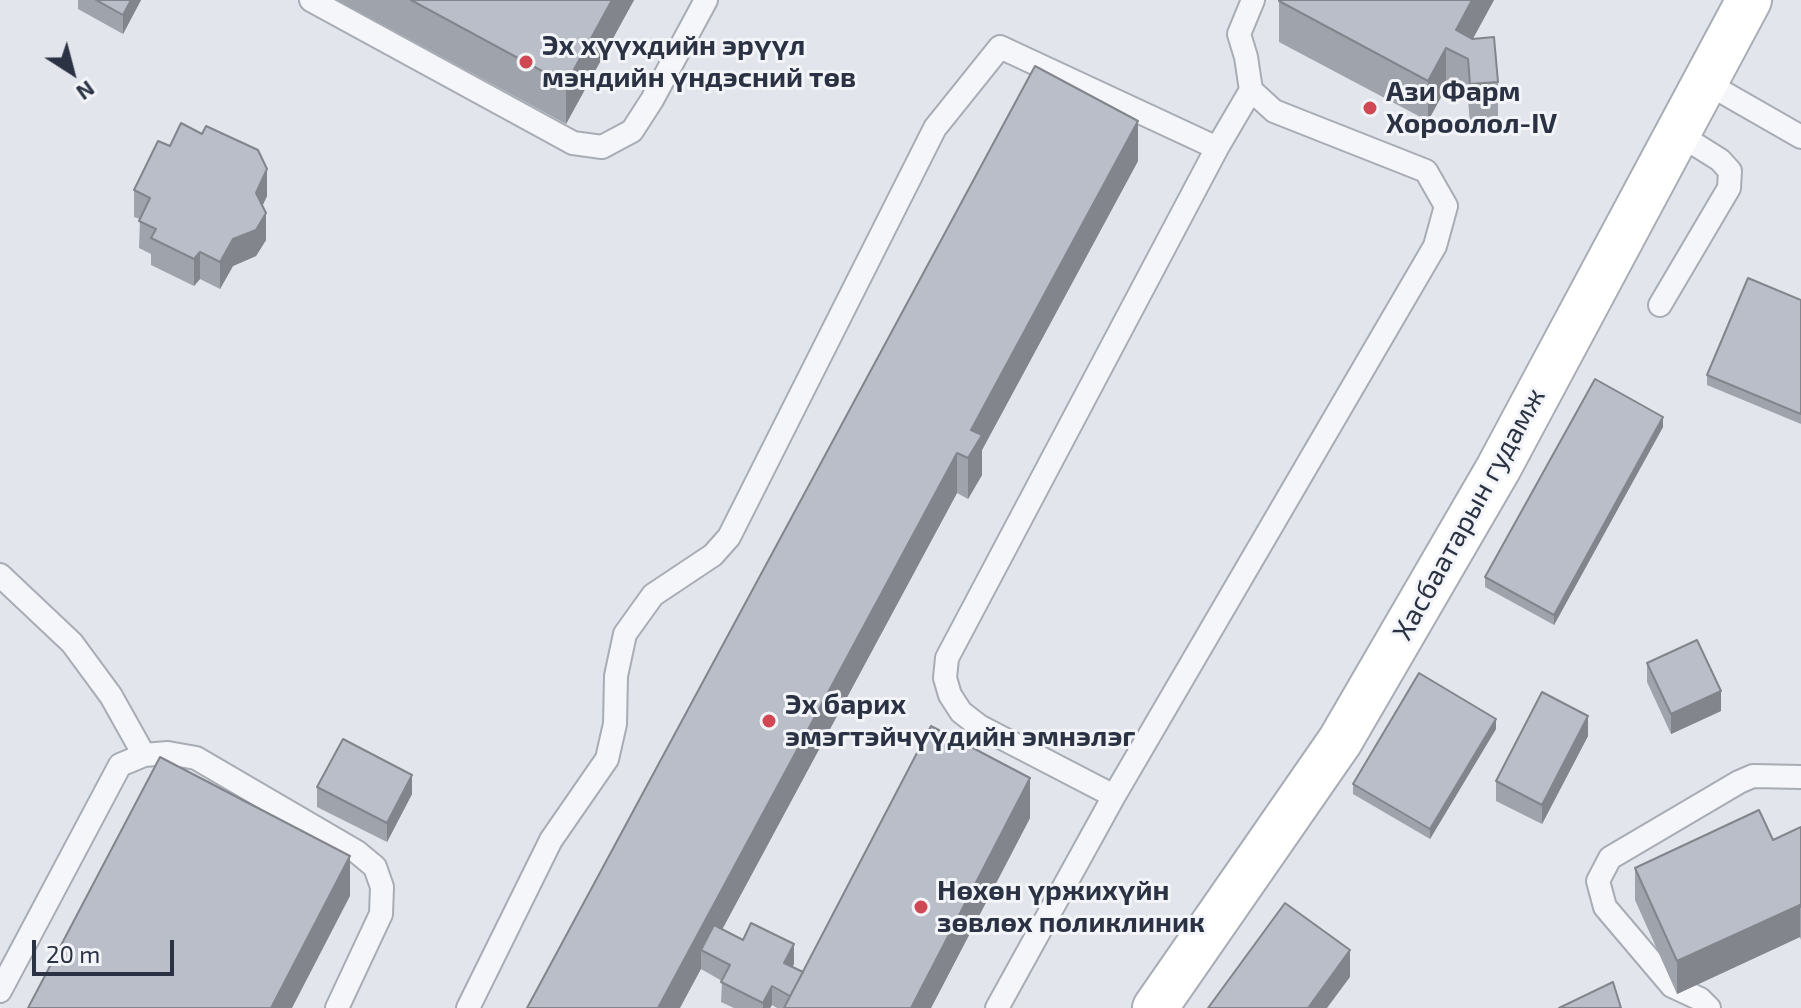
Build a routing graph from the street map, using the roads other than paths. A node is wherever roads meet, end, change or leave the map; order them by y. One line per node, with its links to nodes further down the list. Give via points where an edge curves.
1 (311, 0): 2 (lane, via 573,143 602,147 632,131)
2 (706, 0)
3 (1253, 0): 6 (lane, via 1239,34)
4 (1749, 0): 5 (street, Хасбаатарын гудамж)
5 (1705, 82): 7 (street, Хасбаатарын гудамж); 8 (lane)
6 (1251, 90): 9 (lane); 14 (lane, via 1274,111 1426,171 1446,206 1435,246)
7 (1677, 133): 10 (lane, via 1720,160 1730,171 1729,188); 19 (street, Хасбаатарын гудамж, via 1498,469 1340,741)
8 (1801, 137)
9 (1217, 148): 14 (lane, via 947,658 945,678 961,712); 17 (lane, via 1000,47 935,128 729,537 713,555 653,595 625,634 607,759 551,840)
10 (1660, 305)
11 (0, 575): 12 (lane, via 72,643 111,696)
12 (144, 755): 15 (lane, via 120,765); 16 (lane, via 196,758 375,867 382,887 381,914)
13 (1801, 777): 20 (lane, via 1753,776 1739,782 1610,858 1598,881 1605,907 1672,986)
14 (1114, 796): 18 (lane)
15 (0, 991)
16 (337, 1008)
17 (468, 1008)
18 (997, 1008)
19 (1155, 1008)
20 (1709, 1008)

